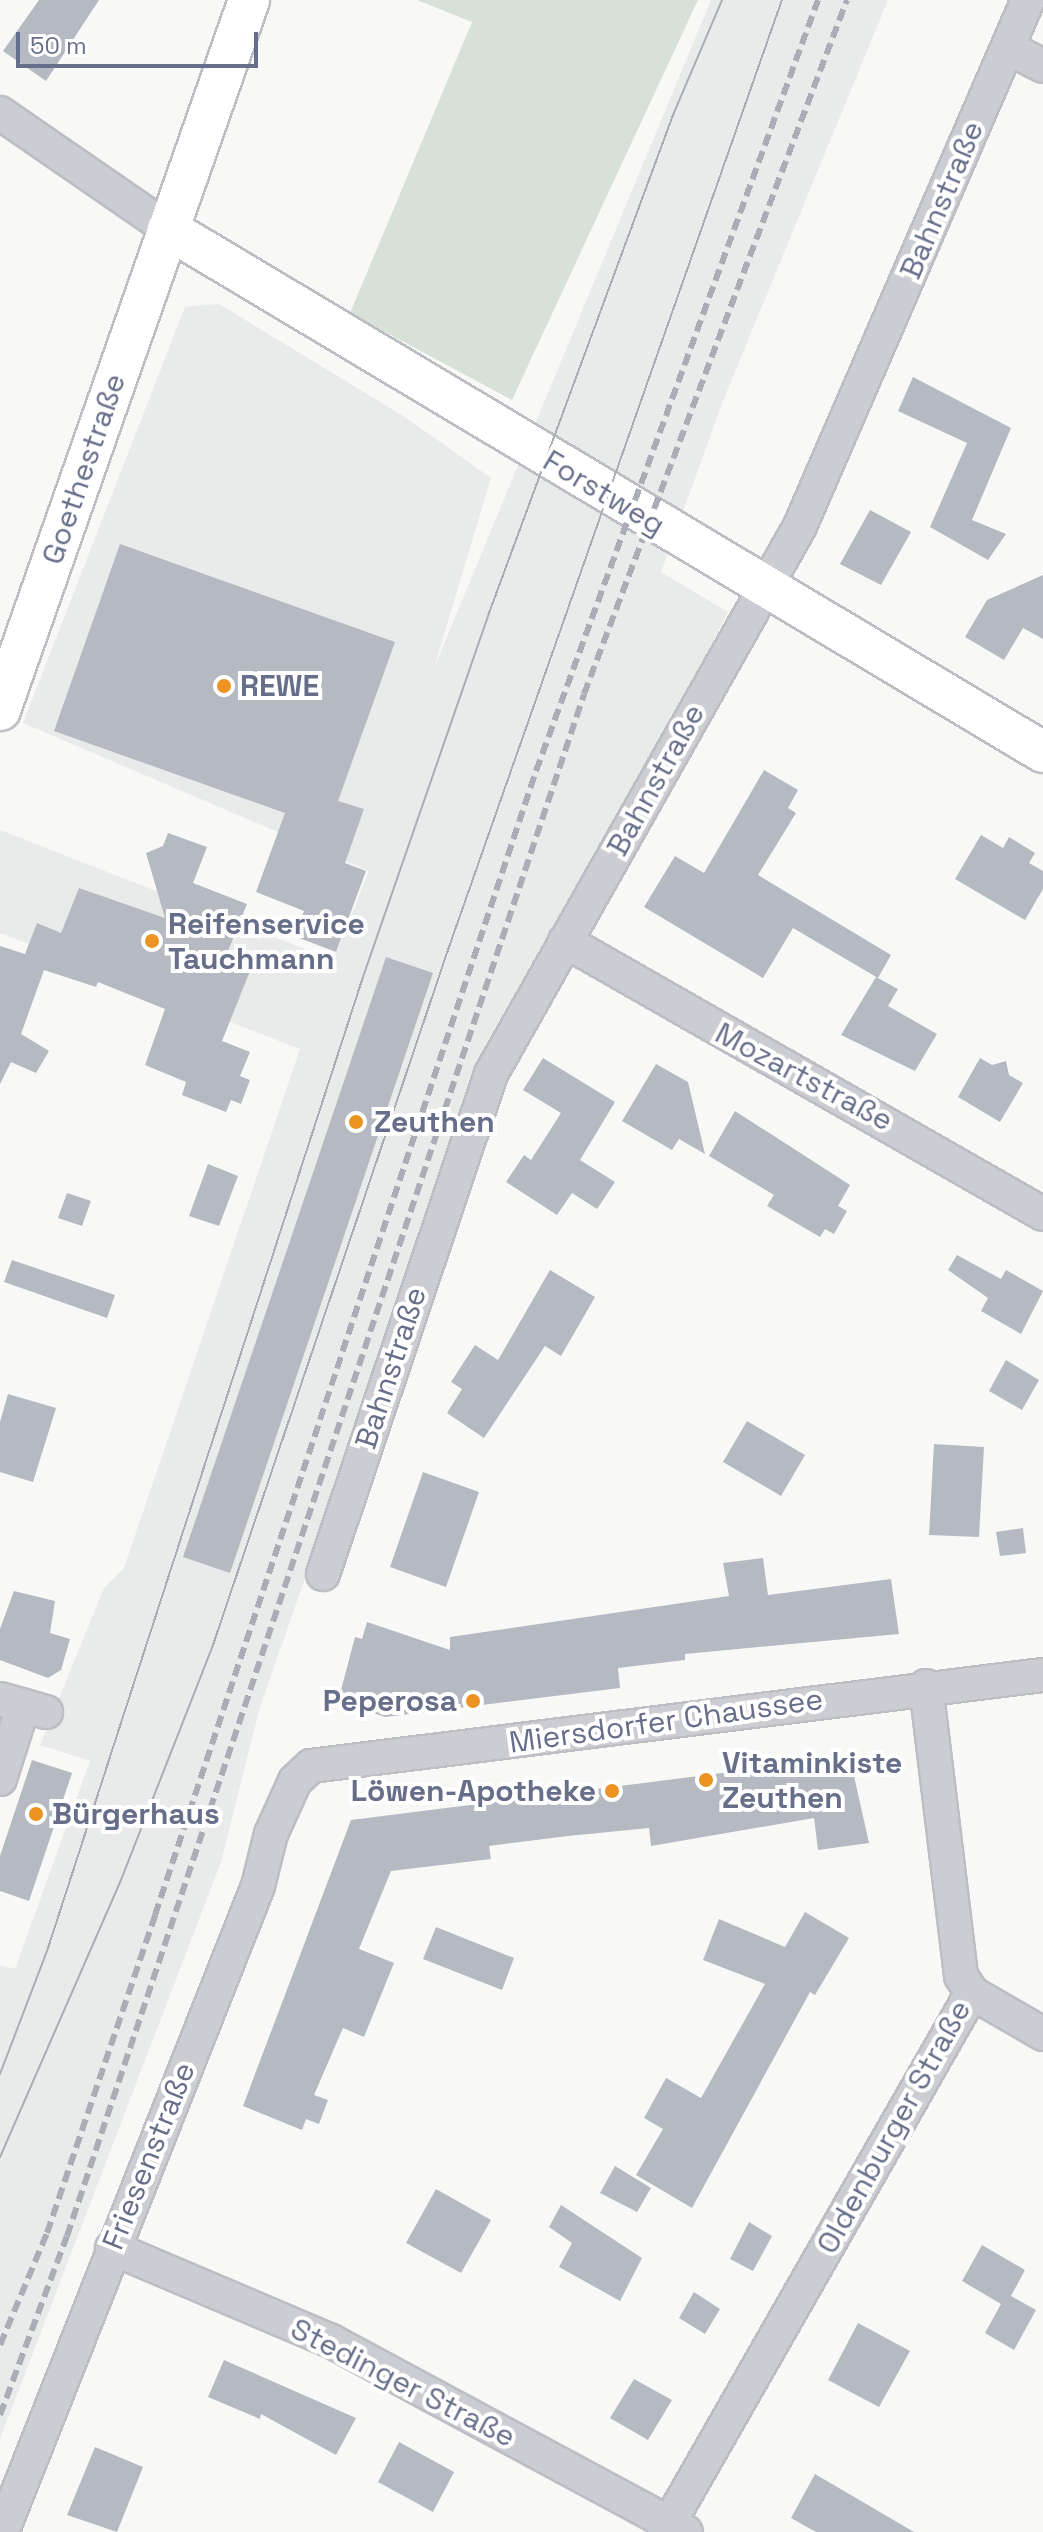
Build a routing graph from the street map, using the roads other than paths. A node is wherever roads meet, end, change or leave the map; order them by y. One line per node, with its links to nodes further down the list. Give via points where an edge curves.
1 (249, 0): 6 (main road, Goethestraße)
2 (1028, 0): 3 (street, Bahnstraße)
3 (1008, 48): 4 (street); 7 (street, Bahnstraße, via 800,526)
4 (1043, 66)
5 (0, 113): 6 (street)
6 (168, 229): 7 (main road, Forstweg); 8 (main road, Goethestraße)
7 (763, 587): 9 (main road, Forstweg); 10 (street, Bahnstraße)
8 (0, 710)
9 (1043, 752)
10 (565, 941): 11 (street, Mozartstraße); 12 (street, Bahnstraße, via 478,1105)
11 (1043, 1214)
12 (323, 1574)
13 (1043, 1675): 14 (street, Miersdorfer Chaussee)
14 (926, 1686): 17 (street, Miersdorfer Chaussee, via 352,1758 311,1766); 18 (street, Oldenburger Straße, via 961,1976)
15 (23, 1706): 16 (street)
16 (0, 1779)
17 (295, 1781): 20 (street, Friesenstraße)
18 (972, 1993): 19 (street); 21 (street, Oldenburger Straße)
19 (1043, 2034)
20 (112, 2248): 21 (street, Stedinger Straße, via 331,2341); 22 (street, Friesenstraße)
21 (673, 2529)
22 (2, 2532)

